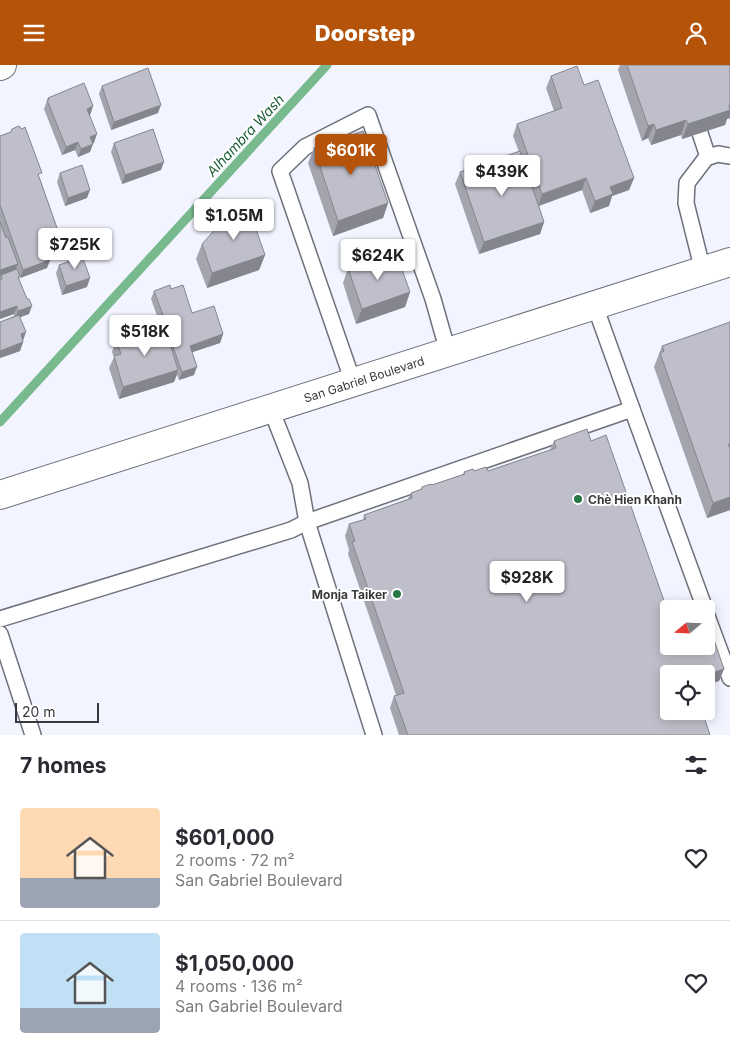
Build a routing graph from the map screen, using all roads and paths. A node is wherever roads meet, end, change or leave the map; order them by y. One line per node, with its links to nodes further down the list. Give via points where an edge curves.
1 (700, 133): 3 (lane)
2 (730, 156): 3 (lane, via 718,154)
3 (708, 157): 5 (lane, via 687,183 686,203)
4 (730, 263): 5 (main road, San Gabriel Boulevard)
5 (703, 271): 6 (main road, San Gabriel Boulevard)
6 (595, 306): 7 (main road, San Gabriel Boulevard); 10 (lane)
7 (448, 352): 8 (main road, San Gabriel Boulevard); 8 (lane, via 433,299 368,115 305,147 280,171)
8 (353, 382): 9 (main road, San Gabriel Boulevard)
9 (271, 409): 11 (main road, San Gabriel Boulevard); 12 (lane, via 300,483)
10 (632, 409): 12 (lane); 13 (lane)
11 (0, 495)
12 (307, 522): 14 (lane, via 291,531); 19 (lane)
13 (702, 600)
14 (0, 619)
15 (0, 634): 18 (lane)
16 (715, 637): 17 (lane)
17 (730, 678)
18 (33, 735)
19 (374, 735)

